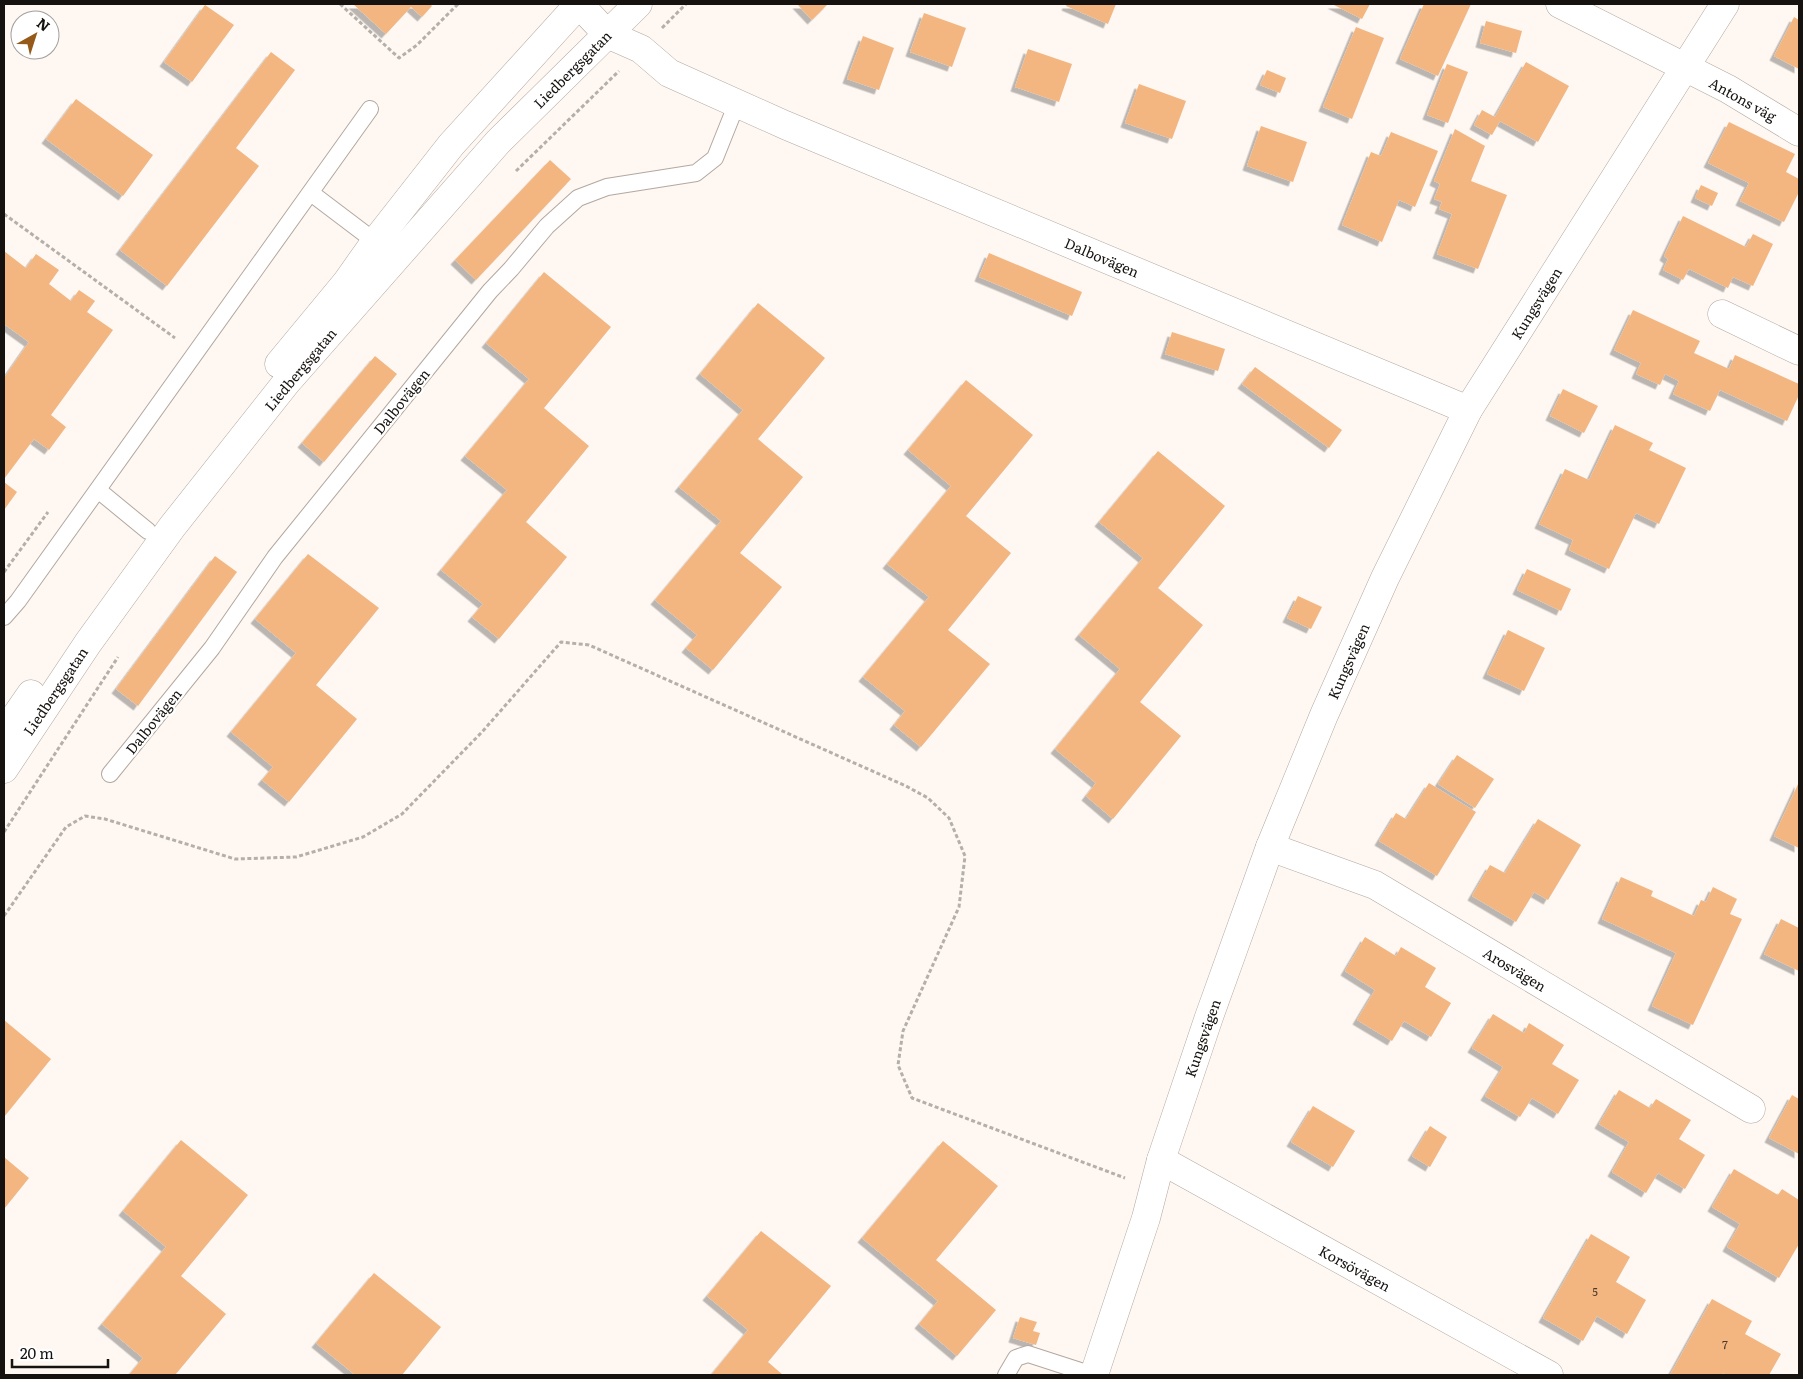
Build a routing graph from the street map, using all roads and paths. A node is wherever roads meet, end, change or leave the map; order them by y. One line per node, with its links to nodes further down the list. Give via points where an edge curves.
1 (340, 4): 2 (path, via 400,58)
2 (458, 4)
3 (579, 4): 9 (street, Dalbovägen); 18 (street, Liedbergsgatan, via 451,145)
4 (638, 4): 9 (street, Liedbergsgatan)
5 (686, 4): 10 (path)
6 (1560, 4): 8 (street, Antons väg)
7 (1725, 4): 11 (street, Kungsvägen)
8 (1595, 11): 11 (street, Antons väg)
9 (608, 34): 10 (street, Dalbovägen); 18 (street, Liedbergsgatan)
10 (641, 49): 12 (street, Dalbovägen, via 670,73); 15 (path)
11 (1686, 69): 14 (street, Antons väg, via 1728,89); 22 (street, Kungsvägen)
12 (736, 103): 22 (street, Dalbovägen); 31 (lane, Dalbovägen, via 715,158 696,173 607,187 578,198 547,226 490,291 275,557 212,648)
13 (370, 109): 16 (lane)
14 (1799, 132)
15 (515, 172)
16 (311, 193): 18 (lane); 23 (lane)
17 (4, 214): 20 (path, via 176,339)
18 (385, 250): 25 (street, Liedbergsgatan, via 346,283 238,413); 30 (street, Liedbergsgatan, via 286,383 172,527 88,643)
19 (1722, 314): 21 (street)
20 (171, 347)
21 (1799, 351)
22 (1468, 410): 33 (street, Kungsvägen, via 1385,578)
23 (98, 490): 25 (lane); 27 (lane)
24 (50, 510): 26 (path)
25 (148, 531): 29 (street, Liedbergsgatan)
26 (4, 572)
27 (4, 616)
28 (122, 651): 32 (path)
29 (4, 733)
30 (4, 769)
31 (110, 774)
32 (4, 832)
33 (1270, 847): 35 (street, Arosvägen, via 1375,885); 36 (street, Kungsvägen)
34 (4, 916): 37 (path, via 66,827 85,816 105,819 234,859 296,857 362,838 402,814 482,732 561,642 590,645 897,782 928,798 949,818 965,856 959,907 903,1031 898,1065 912,1098)
35 (1752, 1109)
36 (1161, 1160): 37 (street, Kungsvägen); 40 (street, Korsövägen)
37 (1154, 1188): 39 (street, Kungsvägen)
38 (1006, 1375): 39 (lane, via 1016,1358 1028,1354)
39 (1094, 1375)
40 (1549, 1375)

